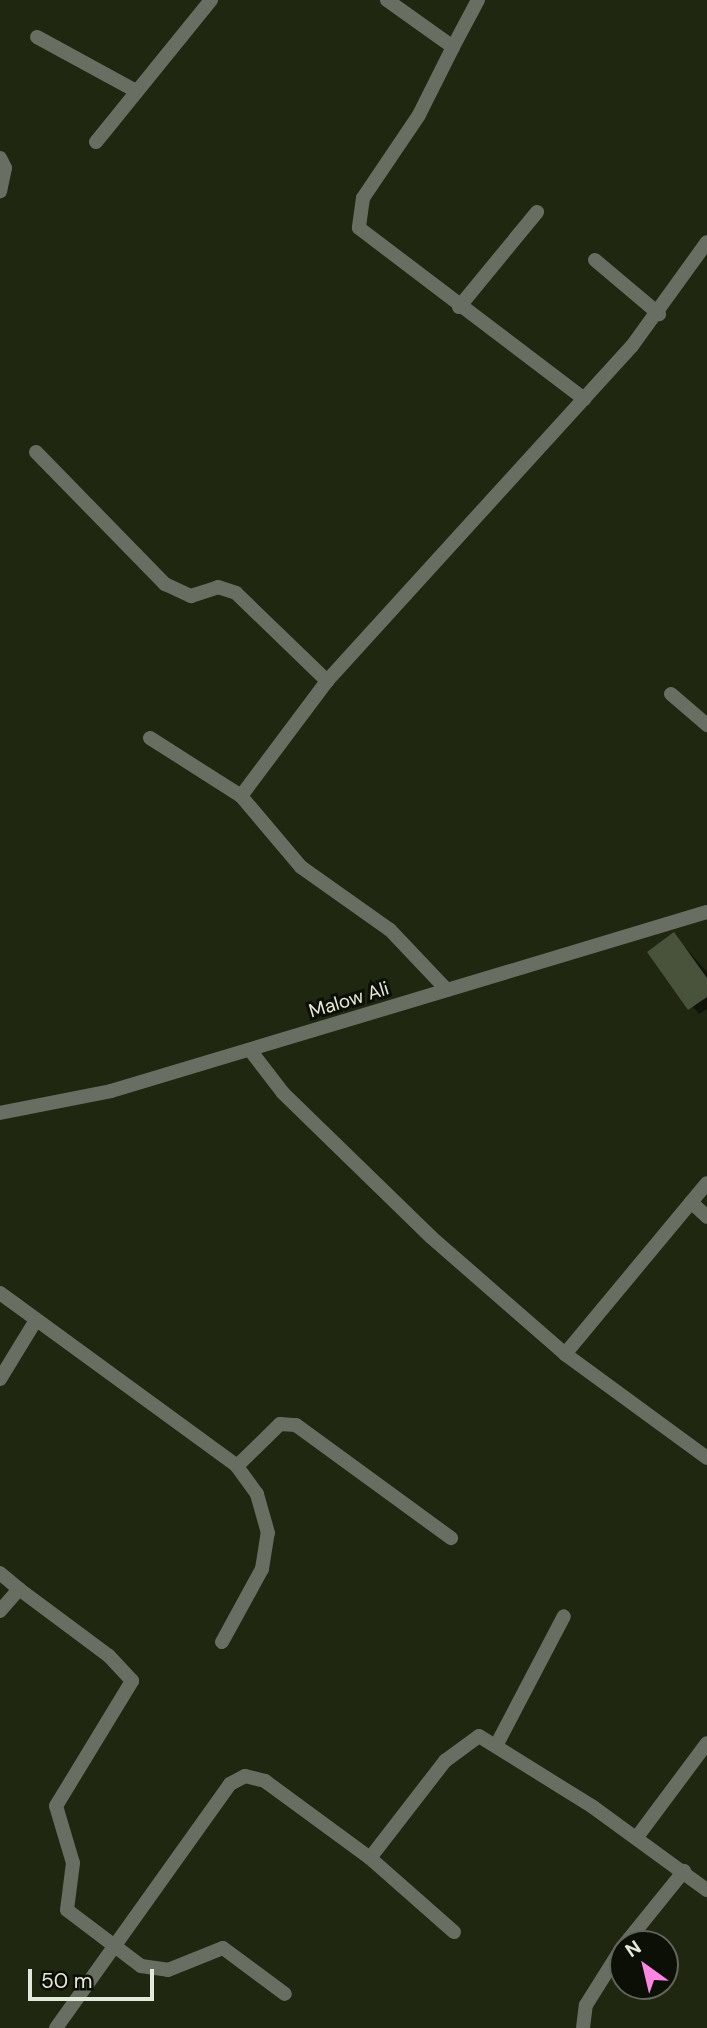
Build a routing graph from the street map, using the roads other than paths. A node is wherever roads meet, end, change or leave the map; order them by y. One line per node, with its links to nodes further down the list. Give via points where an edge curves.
1 (211, 0): 6 (street)
2 (387, 0): 5 (street)
3 (478, 0): 5 (street)
4 (37, 37): 6 (street)
5 (453, 47): 13 (street, via 356,220 371,240)
6 (136, 91): 7 (street)
7 (96, 142)
8 (0, 158): 9 (street)
9 (0, 191)
10 (537, 212): 13 (street)
11 (707, 242): 14 (street)
12 (595, 260): 14 (street)
13 (459, 307): 15 (street)
14 (659, 314): 15 (street)
15 (584, 399): 17 (street)
16 (36, 452): 17 (street, via 165,584 191,596 218,587 236,593)
17 (327, 681): 21 (street)
18 (671, 694): 19 (street)
19 (707, 725)
20 (150, 738): 21 (street)
21 (241, 796): 23 (street, via 301,867 390,930)
22 (707, 912): 23 (street, Malow Ali)
23 (447, 990): 24 (street, Malow Ali)
24 (250, 1050): 25 (street, Malow Ali, via 111,1091); 31 (street, via 365,1178)
25 (0, 1113)
26 (707, 1183): 27 (street)
27 (691, 1202): 28 (street); 31 (street)
28 (707, 1217)
29 (0, 1293): 30 (street)
30 (36, 1320): 32 (street); 34 (street)
31 (565, 1354): 33 (street)
32 (0, 1379)
33 (707, 1458)
34 (237, 1466): 35 (street, via 280,1424 296,1424); 40 (street, via 257,1494 268,1533 262,1569)
35 (451, 1538)
36 (0, 1573): 37 (street)
37 (19, 1589): 38 (street); 49 (street, via 110,1656 132,1681 56,1806 73,1863 67,1910)
38 (0, 1611)
39 (564, 1616): 42 (street)
40 (222, 1642)
41 (707, 1743): 43 (street)
42 (497, 1744): 43 (street); 44 (street, via 479,1736 463,1742)
43 (637, 1838): 45 (street)
44 (370, 1858): 48 (street); 49 (street, via 265,1781 237,1778)
45 (684, 1871): 46 (street); 47 (street)
46 (707, 1890)
47 (636, 1930)
48 (454, 1932)
49 (112, 1949): 51 (street, via 141,1966 168,1970 223,1948); 52 (street)
50 (609, 1969): 53 (street, via 586,2005)
51 (285, 1994)
52 (56, 2028)
53 (583, 2028)

